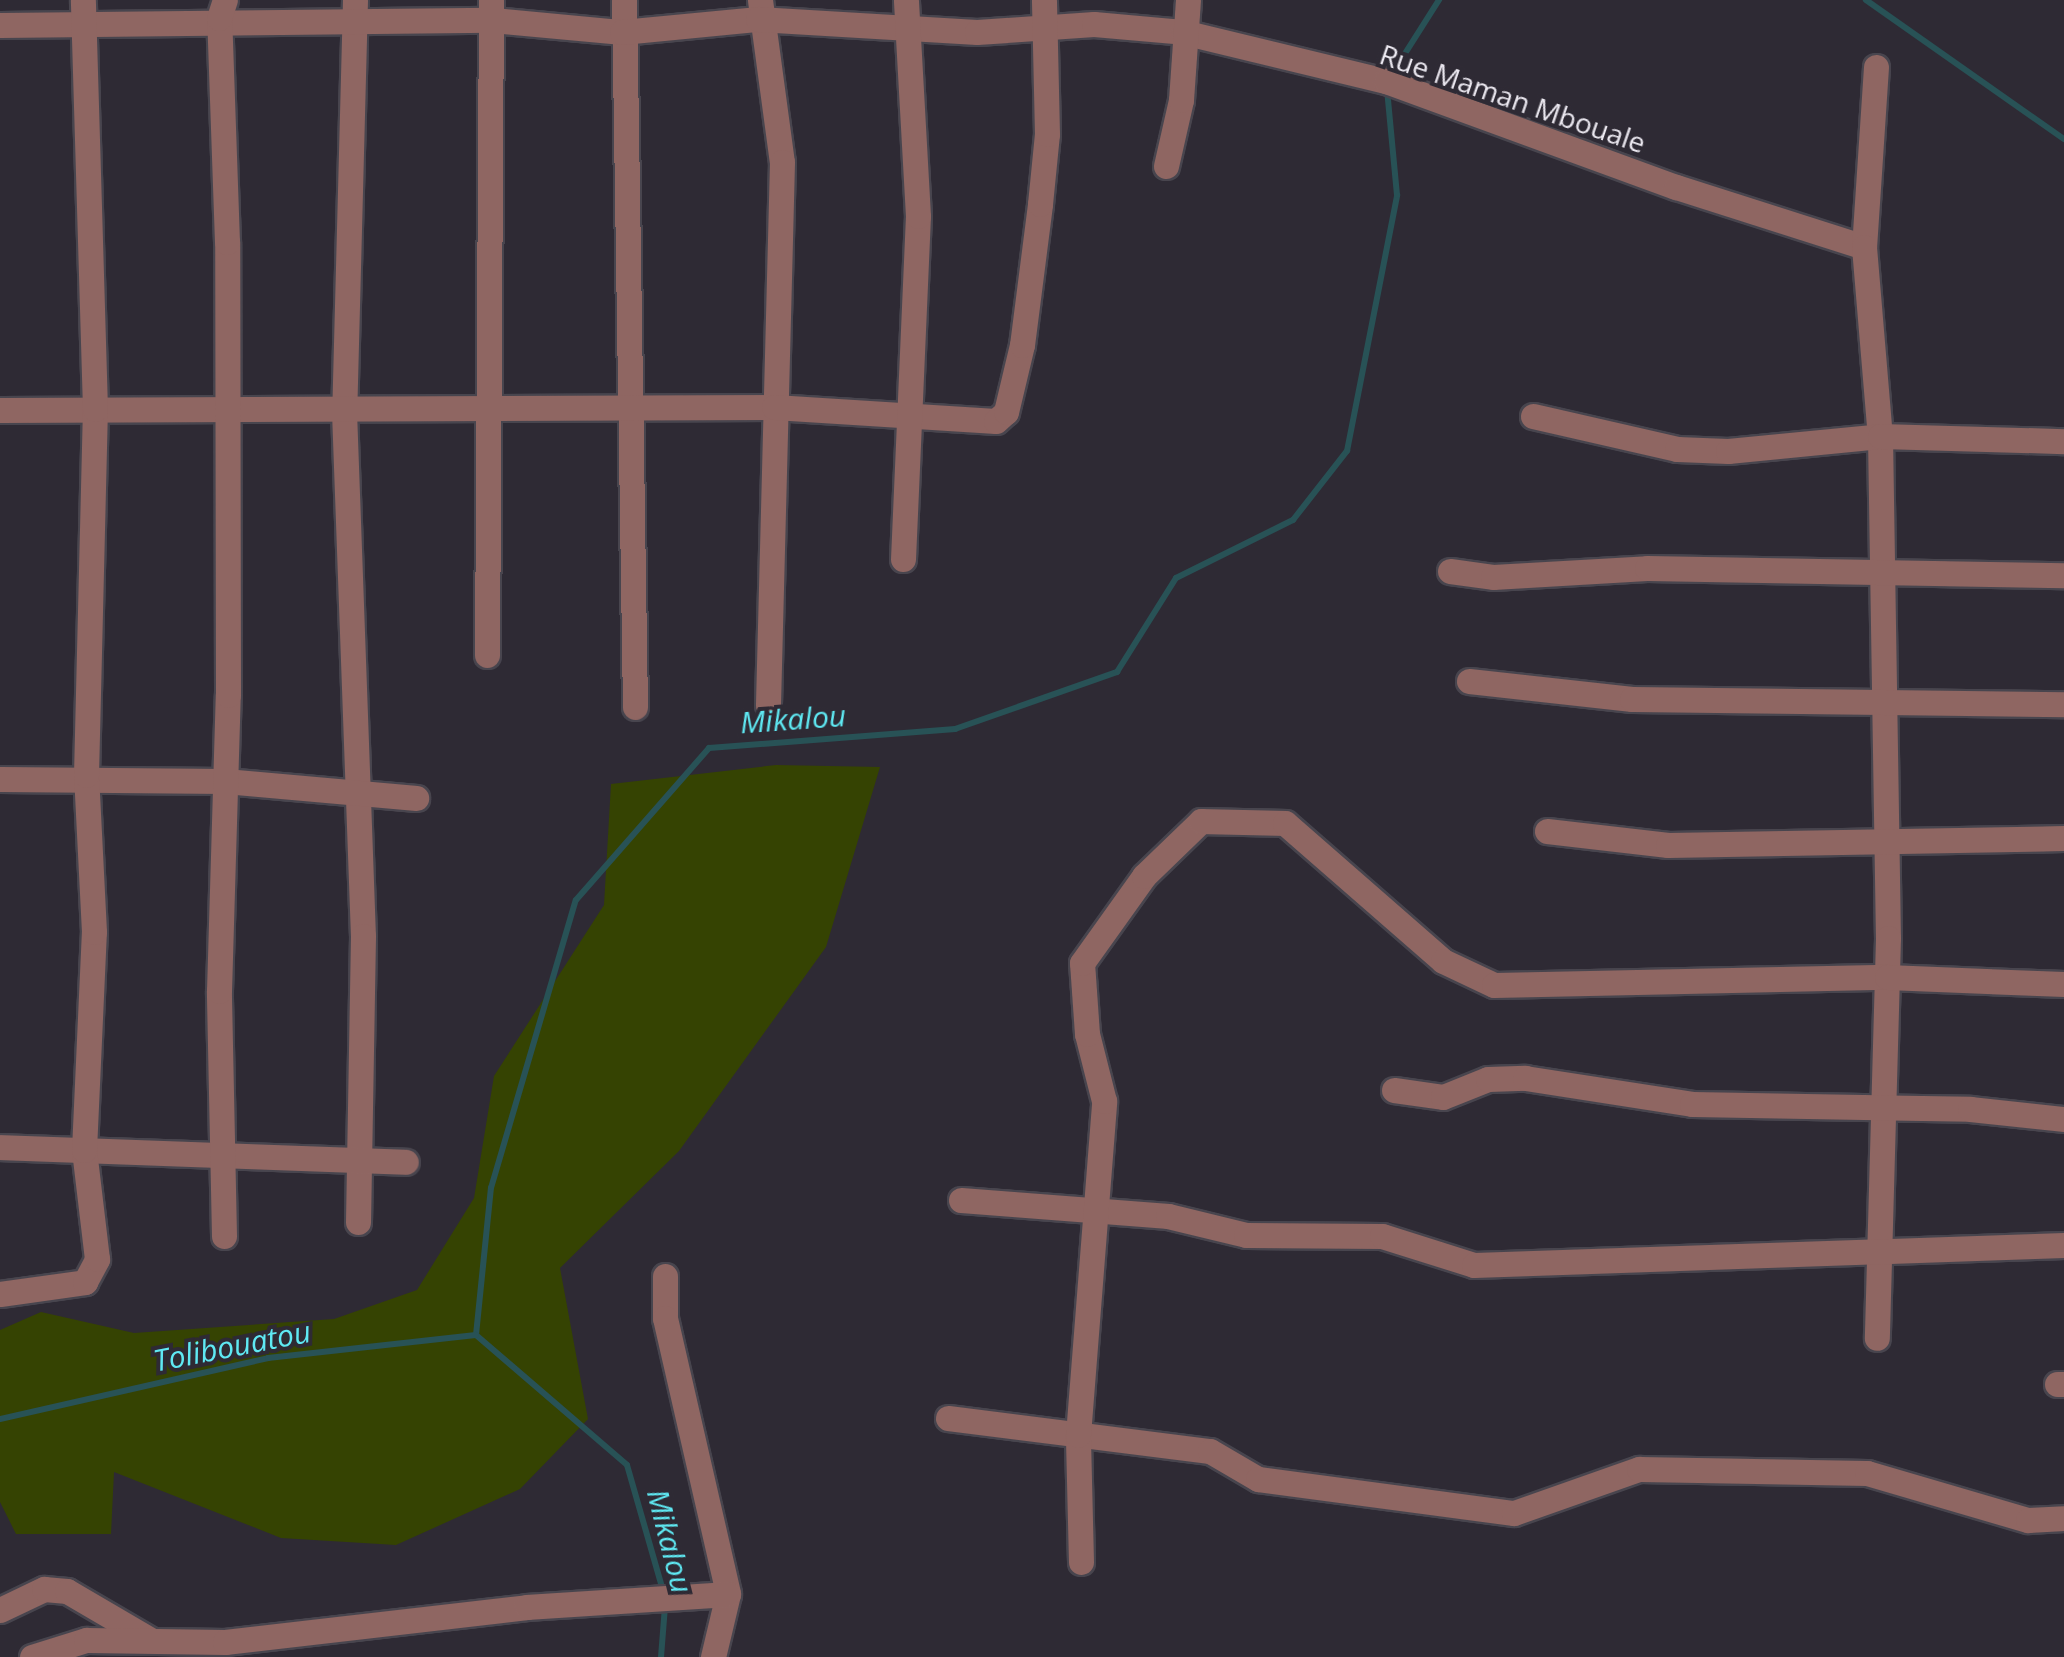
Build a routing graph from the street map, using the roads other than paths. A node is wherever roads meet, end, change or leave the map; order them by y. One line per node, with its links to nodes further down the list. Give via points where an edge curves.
1 (624, 0): 11 (street)
2 (1188, 0): 12 (street)
3 (222, 9): 6 (street, Rue Maman Mbouale); 7 (street, Rue Maman Mbouale); 21 (street)
4 (492, 10): 6 (street, Rue Maman Mbouale); 11 (street, Rue Maman Mbouale); 18 (street)
5 (759, 10): 8 (street, Rue Maman Mbouale, via 833,27); 11 (street, Rue Maman Mbouale); 16 (street, via 782,162)
6 (355, 11): 22 (street)
7 (83, 12): 10 (street, Rue Maman Mbouale); 17 (street)
8 (906, 12): 9 (street, Rue Maman Mbouale, via 977,32); 23 (street, via 918,216 913,360)
9 (1044, 13): 12 (street, Rue Maman Mbouale); 23 (street, via 1047,134 1022,345 1006,412 984,422)
10 (0, 25)
11 (622, 32): 19 (street)
12 (1183, 32): 14 (street, via 1182,100); 15 (street, Rue Maman Mbouale, via 1386,81)
13 (1876, 66): 15 (street)
14 (1166, 166)
15 (1864, 247): 25 (street)
16 (774, 407): 19 (street); 23 (street); 34 (street)
17 (95, 408): 20 (street); 21 (street); 37 (street)
18 (494, 408): 19 (street); 22 (street); 31 (street)
19 (628, 408): 36 (street, via 638,601)
20 (0, 410)
21 (225, 410): 22 (street); 39 (street)
22 (344, 410): 40 (street)
23 (904, 414): 27 (street)
24 (1534, 416): 25 (street, via 1711,450)
25 (1880, 436): 26 (street); 28 (street)
26 (2064, 441)
27 (903, 559)
28 (1879, 570): 29 (street, via 1646,568 1493,578); 30 (street); 33 (street)
29 (1450, 571)
30 (2064, 575)
31 (487, 655)
32 (1469, 681): 33 (street, via 1632,699)
33 (1881, 700): 35 (street); 44 (street)
34 (768, 704)
35 (2064, 704)
36 (634, 707)
37 (86, 776): 38 (street); 39 (street); 51 (street, via 94,932)
38 (0, 779)
39 (225, 782): 40 (street); 52 (street)
40 (357, 792): 41 (street); 54 (street, via 364,1005)
41 (416, 798)
42 (1547, 831): 44 (street, via 1668,845)
43 (2064, 838): 44 (street)
44 (1886, 842): 45 (street)
45 (1887, 977): 46 (street); 48 (street); 56 (street, via 1703,986 1494,985 1443,962 1285,823 1201,821 1144,876 1082,963 1087,1034 1104,1101)
46 (2064, 984)
47 (1394, 1090): 48 (street, via 1443,1097 1488,1078 1525,1078 1692,1104)
48 (1882, 1110): 49 (street); 60 (street)
49 (2064, 1118)
50 (0, 1147): 51 (street)
51 (84, 1150): 52 (street); 62 (street, via 97,1259 92,1276)
52 (222, 1158): 54 (street); 58 (street)
53 (406, 1162): 54 (street)
54 (359, 1164): 57 (street)
55 (961, 1200): 56 (street)
56 (1092, 1211): 60 (street, via 1168,1216 1246,1234 1382,1236 1474,1265 1754,1258); 65 (street)
57 (358, 1222)
58 (224, 1236)
59 (2064, 1245): 60 (street)
60 (1874, 1247): 63 (street)
61 (665, 1276): 68 (street, via 664,1318)
62 (0, 1294)
63 (1877, 1338)
64 (948, 1418): 65 (street)
65 (1078, 1436): 66 (street, via 1210,1451 1258,1479 1514,1513 1639,1469 1866,1473 2028,1520); 67 (street)
66 (2064, 1518)
67 (1081, 1562)
68 (728, 1594): 71 (street, via 527,1608); 73 (street)
69 (0, 1610): 70 (street, via 44,1589 67,1591)
70 (151, 1640): 71 (street); 72 (street, via 86,1640)
71 (240, 1648)
72 (32, 1657)
73 (713, 1657)

